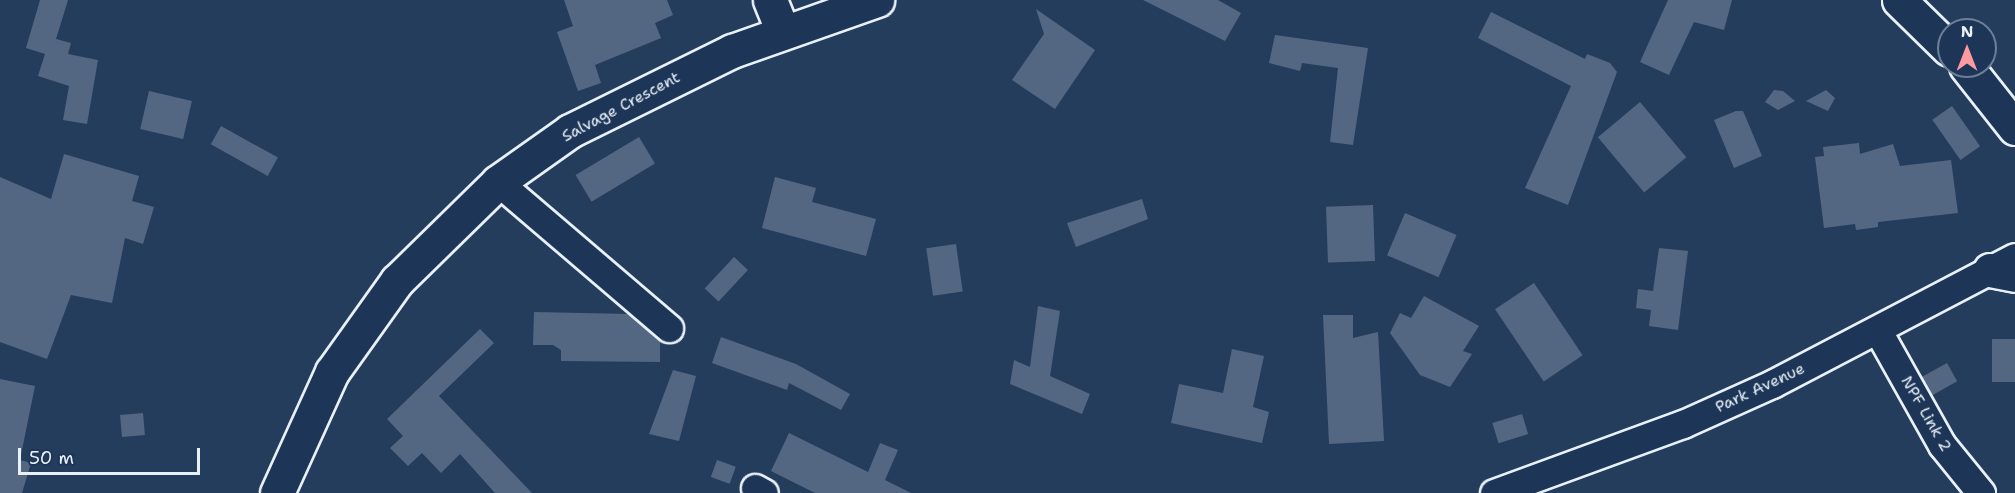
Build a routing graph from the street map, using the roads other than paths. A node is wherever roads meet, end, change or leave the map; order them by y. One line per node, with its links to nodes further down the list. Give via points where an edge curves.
1 (770, 0): 4 (main road)
2 (877, 0): 4 (main road, Salvage Crescent)
3 (1899, 0): 5 (main road)
4 (783, 32): 8 (main road, Salvage Crescent, via 732,51 570,131)
5 (1937, 37)
6 (1975, 78): 7 (main road)
7 (2015, 128)
8 (498, 182): 10 (street); 12 (main road, Salvage Crescent, via 397,281 352,345 303,429)
9 (2007, 267): 11 (street, Park Avenue)
10 (669, 328)
11 (1878, 330): 13 (street, Park Avenue, via 1683,424); 14 (street, NPF Link 2, via 1942,445)
12 (277, 493)
13 (1494, 493)
14 (1981, 493)

